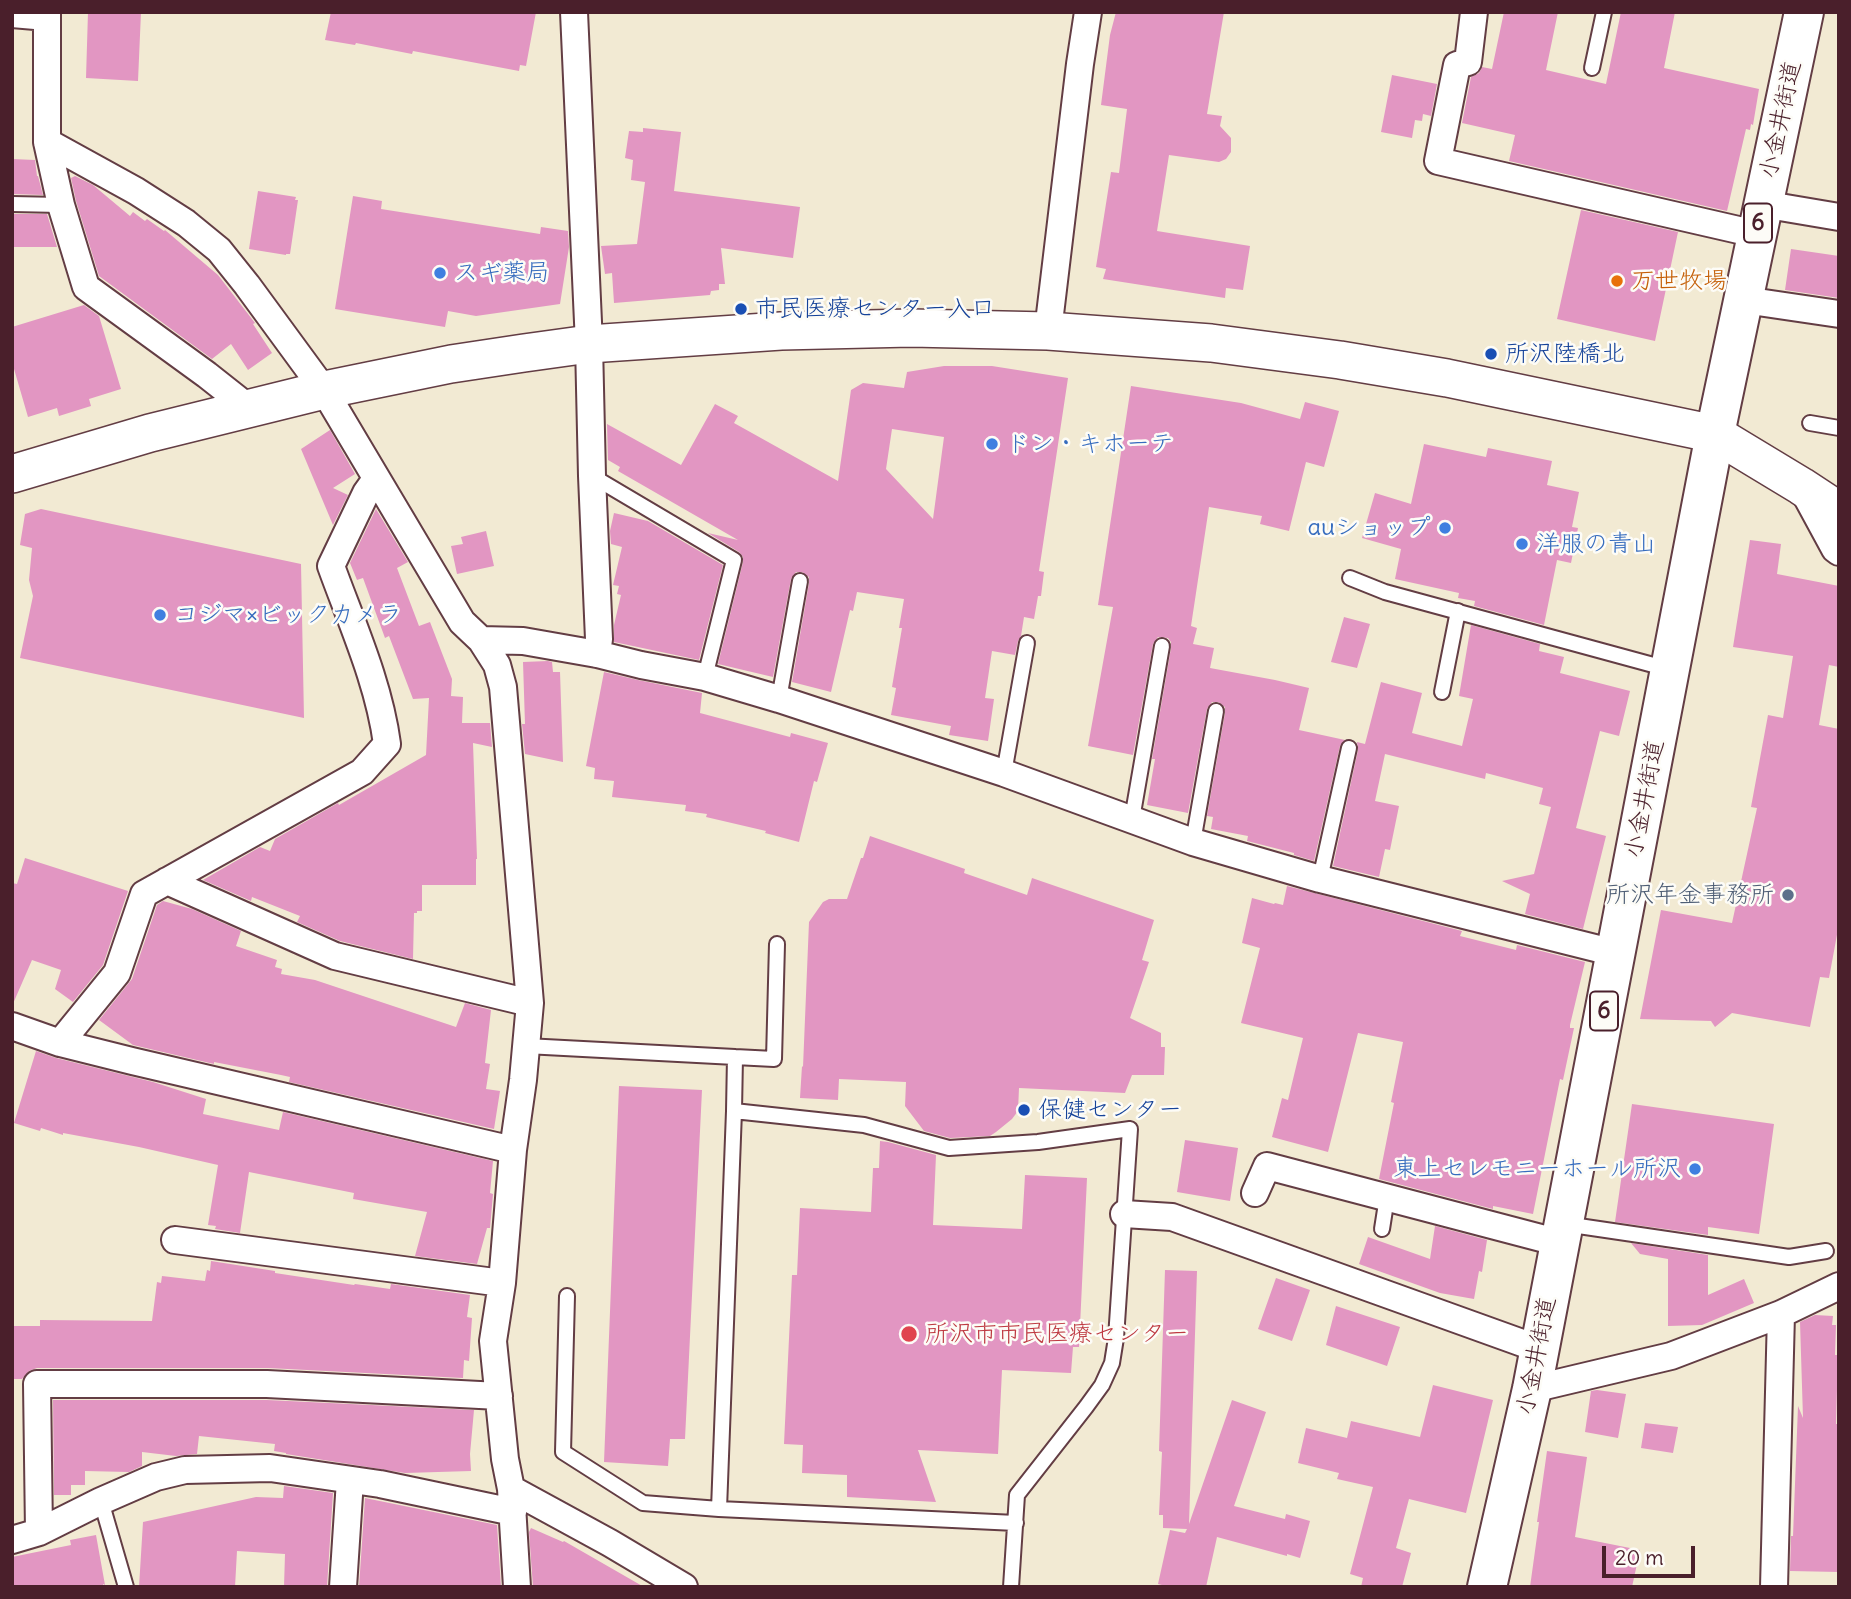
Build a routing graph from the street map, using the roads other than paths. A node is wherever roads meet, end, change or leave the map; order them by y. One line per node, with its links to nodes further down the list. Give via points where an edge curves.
1 (574, 12): 17 (street)
2 (1088, 12): 16 (street)
3 (1475, 12): 13 (street, via 1468,62 1457,65 1438,160)
4 (1604, 12): 8 (lane)
5 (1804, 12): 13 (main road, 小金井街道 / 6)
6 (12, 14): 7 (street)
7 (47, 15): 9 (street)
8 (1592, 68)
9 (47, 142): 11 (street); 18 (street, via 136,191 219,250)
10 (12, 204): 11 (lane)
11 (61, 205): 19 (street, via 86,287)
12 (1839, 218): 13 (street)
13 (1759, 219): 14 (main road, 小金井街道 / 6)
14 (1744, 300): 15 (street); 22 (main road, 小金井街道 / 6)
15 (1839, 314)
16 (1048, 331): 17 (street, via 781,331); 22 (street, via 1211,343 1340,360)
17 (589, 344): 18 (street, via 451,364); 24 (street)
18 (324, 390): 19 (street); 25 (street)
19 (250, 409): 23 (street)
20 (1810, 424): 21 (lane)
21 (1839, 428)
22 (1715, 434): 26 (street); 37 (main road, 小金井街道 / 6)
23 (12, 474)
24 (592, 476): 36 (street); 38 (lane, via 734,561)
25 (376, 479): 33 (street, via 462,622); 47 (street, via 331,566 371,674 387,744 362,772)
26 (1801, 486): 27 (street); 28 (street); 29 (street)
27 (1839, 491)
28 (1839, 511)
29 (1839, 552)
30 (1350, 578): 32 (lane)
31 (800, 581): 40 (lane)
32 (1458, 611): 37 (lane); 39 (lane)
33 (481, 640): 36 (street, via 523,641); 50 (street, via 497,665 503,687)
34 (1027, 643): 43 (lane)
35 (1162, 646): 44 (lane)
36 (597, 654): 38 (street)
37 (1670, 669): 49 (main road, 小金井街道 / 6)
38 (705, 677): 40 (street)
39 (1442, 692)
40 (779, 699): 43 (street)
41 (1216, 711): 45 (lane)
42 (1349, 748): 46 (lane)
43 (1004, 773): 44 (street)
44 (1132, 819): 45 (street)
45 (1193, 842): 46 (street)
46 (1320, 879): 49 (street)
47 (167, 881): 50 (street, via 335,956); 52 (street, via 144,894 117,973)
48 (777, 944): 54 (lane, via 774,1059)
49 (1615, 953): 61 (main road, 小金井街道 / 6)
50 (530, 1003): 53 (street)
51 (12, 1026): 52 (street)
52 (60, 1043): 56 (street)
53 (526, 1046): 54 (lane); 56 (street)
54 (734, 1057): 55 (lane)
55 (734, 1111): 59 (lane, via 864,1125 949,1148 1130,1129); 74 (lane)
56 (513, 1150): 64 (street)
57 (1255, 1193): 58 (street, via 1267,1166)
58 (1387, 1197): 60 (lane); 61 (street)
59 (1124, 1214): 68 (street, via 1172,1217); 75 (lane, via 1112,1363 1102,1385 1017,1495)
60 (1382, 1229)
61 (1562, 1233): 63 (lane, via 1789,1257); 68 (main road, 小金井街道 / 6)
62 (175, 1240): 64 (street)
63 (1826, 1251)
64 (502, 1283): 70 (street, via 493,1340)
65 (1839, 1286): 67 (street)
66 (567, 1296): 74 (lane, via 563,1451 643,1503)
67 (1781, 1314): 69 (street, via 1671,1356); 84 (street)
68 (1539, 1349): 69 (main road, 小金井街道 / 6)
69 (1532, 1389): 83 (main road, 小金井街道 / 6)
70 (499, 1396): 73 (street); 76 (street, via 267,1384 37,1384)
71 (351, 1480): 72 (street, via 270,1468 185,1470); 73 (street); 79 (street)
72 (101, 1501): 76 (street); 78 (lane)
73 (512, 1501): 80 (street); 81 (street, via 610,1543)
74 (719, 1509): 75 (lane)
75 (1016, 1523): 82 (lane)
76 (39, 1532): 77 (street)
77 (12, 1540)
78 (126, 1587)
79 (343, 1587)
80 (517, 1587)
81 (684, 1587)
82 (1011, 1587)
83 (1487, 1587)
84 (1774, 1587)

